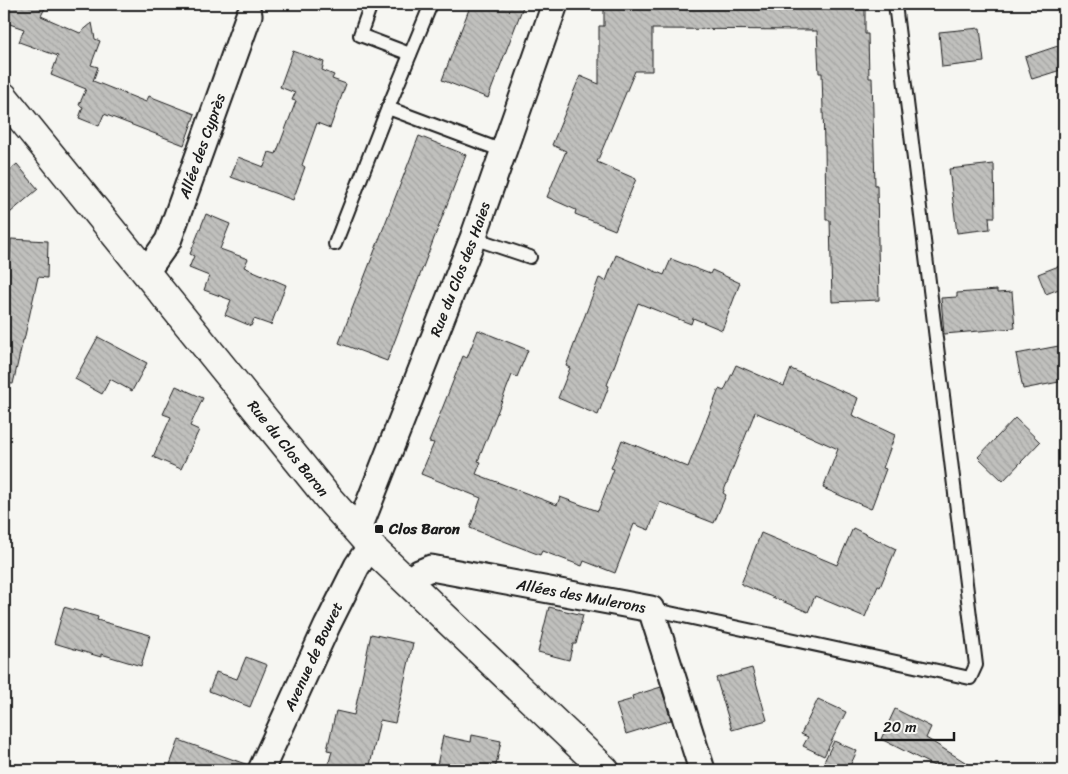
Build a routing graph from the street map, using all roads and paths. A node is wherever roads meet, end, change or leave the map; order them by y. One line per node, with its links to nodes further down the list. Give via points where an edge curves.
1 (371, 4): 6 (lane, via 360,35)
2 (431, 4): 6 (lane)
3 (555, 4): 9 (street, Rue du Clos des Haies)
4 (895, 4): 17 (lane, via 976,665 970,678)
5 (249, 15): 13 (street, Allée des Cyprès, via 168,241)
6 (410, 54): 8 (lane)
7 (4, 97): 13 (street, Rue du Clos Baron)
8 (388, 108): 9 (lane); 11 (lane)
9 (503, 152): 10 (street, Rue du Clos des Haies)
10 (473, 238): 12 (lane); 14 (street, Rue du Clos des Haies)
11 (336, 244)
12 (530, 257)
13 (146, 272): 14 (street, Rue du Clos Baron)
14 (358, 531): 15 (street, Rue du Clos Baron)
15 (375, 552): 16 (street, Rue du Clos Baron); 18 (street, Avenue de Bouvet, via 363,557 357,566)
16 (408, 582): 17 (street, Allées des Mulerons, via 431,568); 19 (street, Rue du Clos Baron)
17 (651, 609): 20 (street, Allées des Mulerons)
18 (261, 770)
19 (605, 770)
20 (702, 770)

